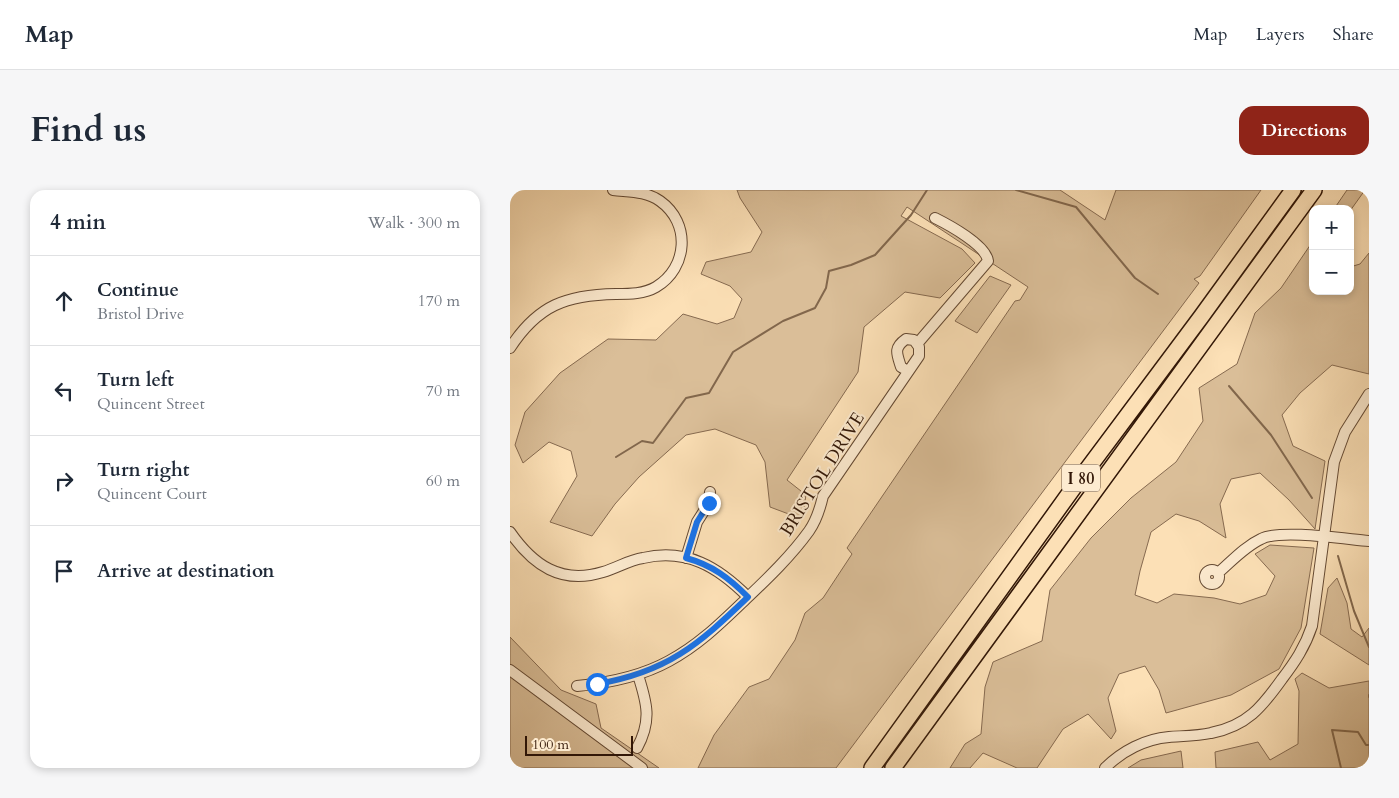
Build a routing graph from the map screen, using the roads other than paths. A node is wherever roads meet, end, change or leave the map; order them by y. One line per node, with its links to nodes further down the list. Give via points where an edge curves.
1 (613, 190): 6 (street, via 650,195 673,214 682,240 682,251 675,269 663,282 646,292 588,294 553,306 532,320)
2 (1293, 190): 21 (highway, I 80)
3 (1314, 190): 22 (highway, I 80)
4 (935, 218): 5 (street, via 969,239 988,260)
5 (917, 344): 7 (street, BRISTOL DRIVE, via 919,356); 7 (street, via 906,339 899,344 897,352 901,367)
6 (510, 348)
7 (908, 371): 15 (street, BRISTOL DRIVE, via 823,496 809,531)
8 (1369, 394): 11 (street, via 1339,445)
9 (710, 492): 13 (street, via 709,503 697,522)
10 (510, 532): 13 (street, via 540,565 571,576 594,575 642,558)
11 (1323, 537): 12 (street); 14 (street, via 1279,535 1262,538); 23 (street, via 1308,639 1264,704 1234,727 1209,734 1166,737 1148,742 1130,749)
12 (1369, 541)
13 (686, 558): 15 (street, via 720,572)
14 (1218, 573)
15 (748, 597): 17 (street, BRISTOL DRIVE, via 687,650)
16 (510, 670): 20 (street)
17 (638, 675): 18 (street, BRISTOL DRIVE); 19 (street, via 647,712 644,731)
18 (577, 686)
19 (636, 748)
20 (642, 768)
21 (872, 768)
22 (894, 768)
23 (1105, 768)

